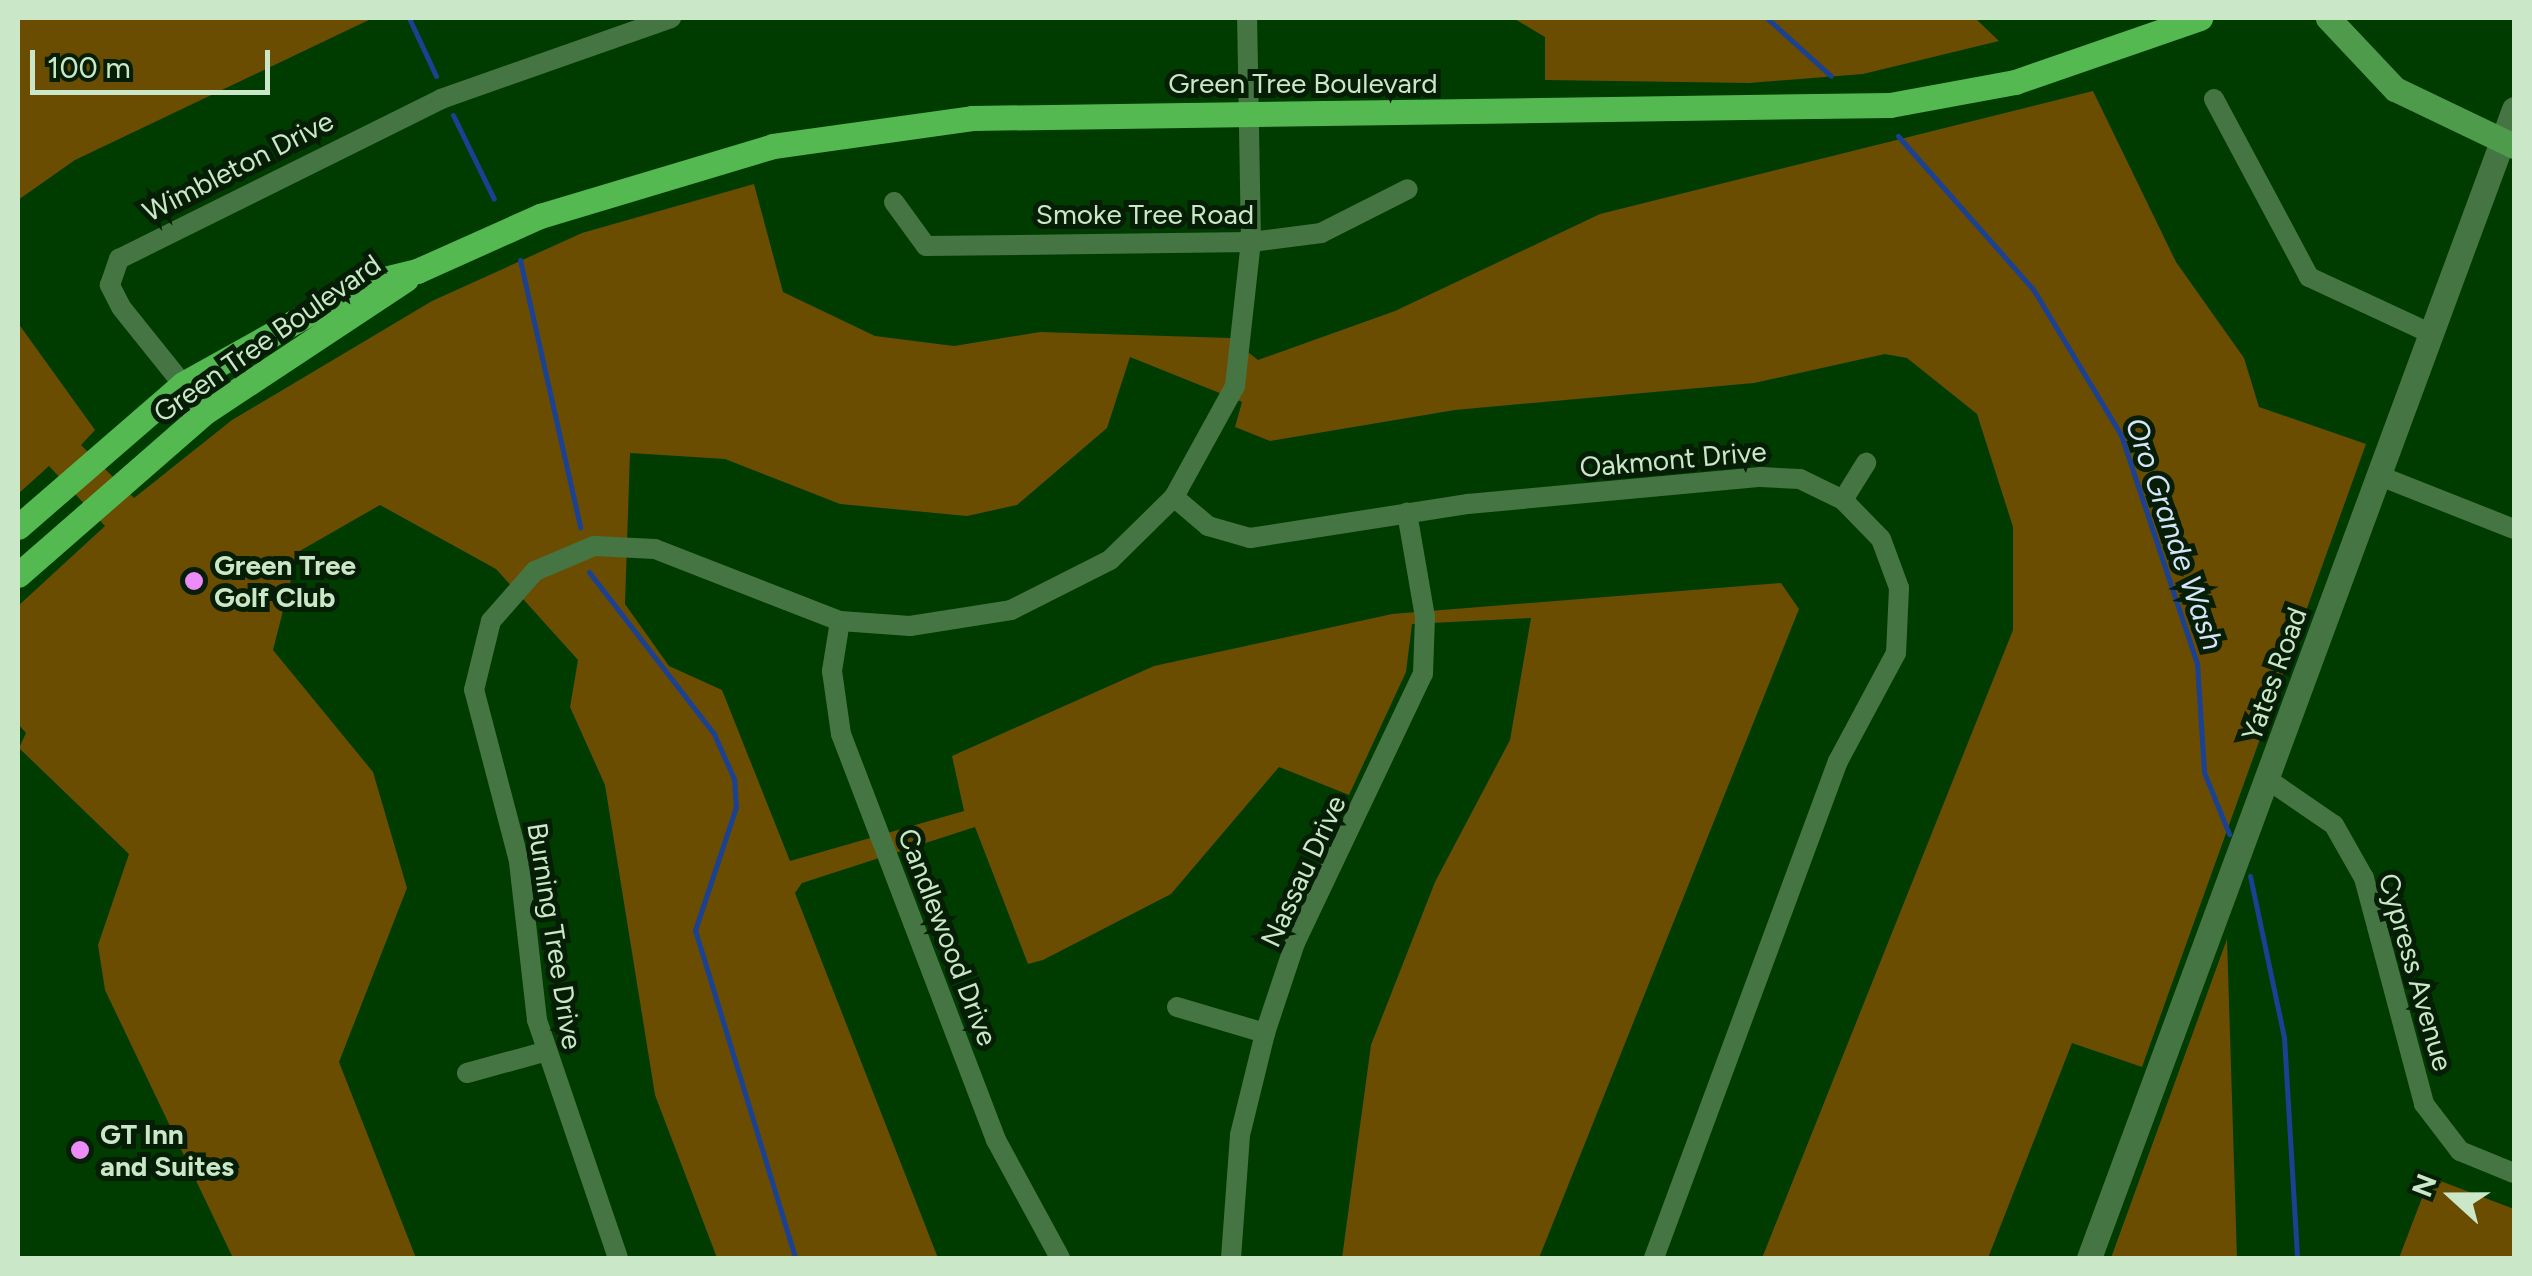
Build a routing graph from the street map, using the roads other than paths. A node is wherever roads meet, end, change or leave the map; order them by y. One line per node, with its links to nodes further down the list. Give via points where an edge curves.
1 (671, 18): 14 (street, Wimbleton Drive, via 441,99 119,258 110,285)
2 (1247, 18): 7 (street, Burning Tree Drive)
3 (2200, 18): 7 (main road, Green Tree Boulevard, via 2015,82 1890,105)
4 (2328, 18): 8 (main road, via 2395,89)
5 (2214, 99): 13 (street, via 2309,277)
6 (2514, 109): 8 (street, Yates Road)
7 (1249, 113): 11 (street, Burning Tree Drive); 12 (main road, Green Tree Boulevard, via 972,118 773,146 540,216)
8 (2508, 144): 13 (street, Yates Road)
9 (1408, 188): 11 (street, Smoke Tree Road, via 1321,233)
10 (894, 202): 11 (street, Smoke Tree Road, via 926,246)
11 (1251, 242): 18 (street, Burning Tree Drive, via 1236,386)
12 (417, 271): 14 (main road, Green Tree Boulevard, via 360,285); 15 (main road, Green Tree Boulevard)
13 (2432, 334): 17 (street, Yates Road)
14 (184, 384): 15 (street, Wimbleton Drive); 21 (main road, Green Tree Boulevard)
15 (205, 412): 23 (main road, Green Tree Boulevard)
16 (1866, 463): 19 (street)
17 (2380, 476): 22 (street); 25 (street, Yates Road)
18 (1174, 497): 20 (street, Oakmont Drive, via 1208,526 1250,538); 24 (street, Burning Tree Drive, via 1110,560 1041,599 944,624)
19 (1843, 500): 20 (street, Oakmont Drive, via 1800,479 1761,477); 34 (street, Oakmont Drive, via 1881,539 1899,588 1896,653 1838,761)
20 (1407, 513): 27 (street, Nassau Drive, via 1425,616 1423,674 1296,944)
21 (18, 527)
22 (2514, 529)
23 (18, 575)
24 (840, 621): 28 (street, Burning Tree Drive, via 625,544 567,554 500,605 474,690 518,861); 32 (street, Candlewood Drive, via 832,671 841,734 996,1140)
25 (2267, 779): 30 (street, Cypress Avenue, via 2334,825 2364,878 2424,1104 2460,1151); 35 (street, Yates Road)
26 (1178, 1007): 27 (street)
27 (1266, 1033): 33 (street, Nassau Drive, via 1240,1136)
28 (544, 1052): 29 (street); 31 (street, Burning Tree Drive)
29 (467, 1074)
30 (2514, 1173)
31 (618, 1258)
32 (1060, 1258)
33 (1231, 1258)
34 (1654, 1258)
35 (2089, 1258)

